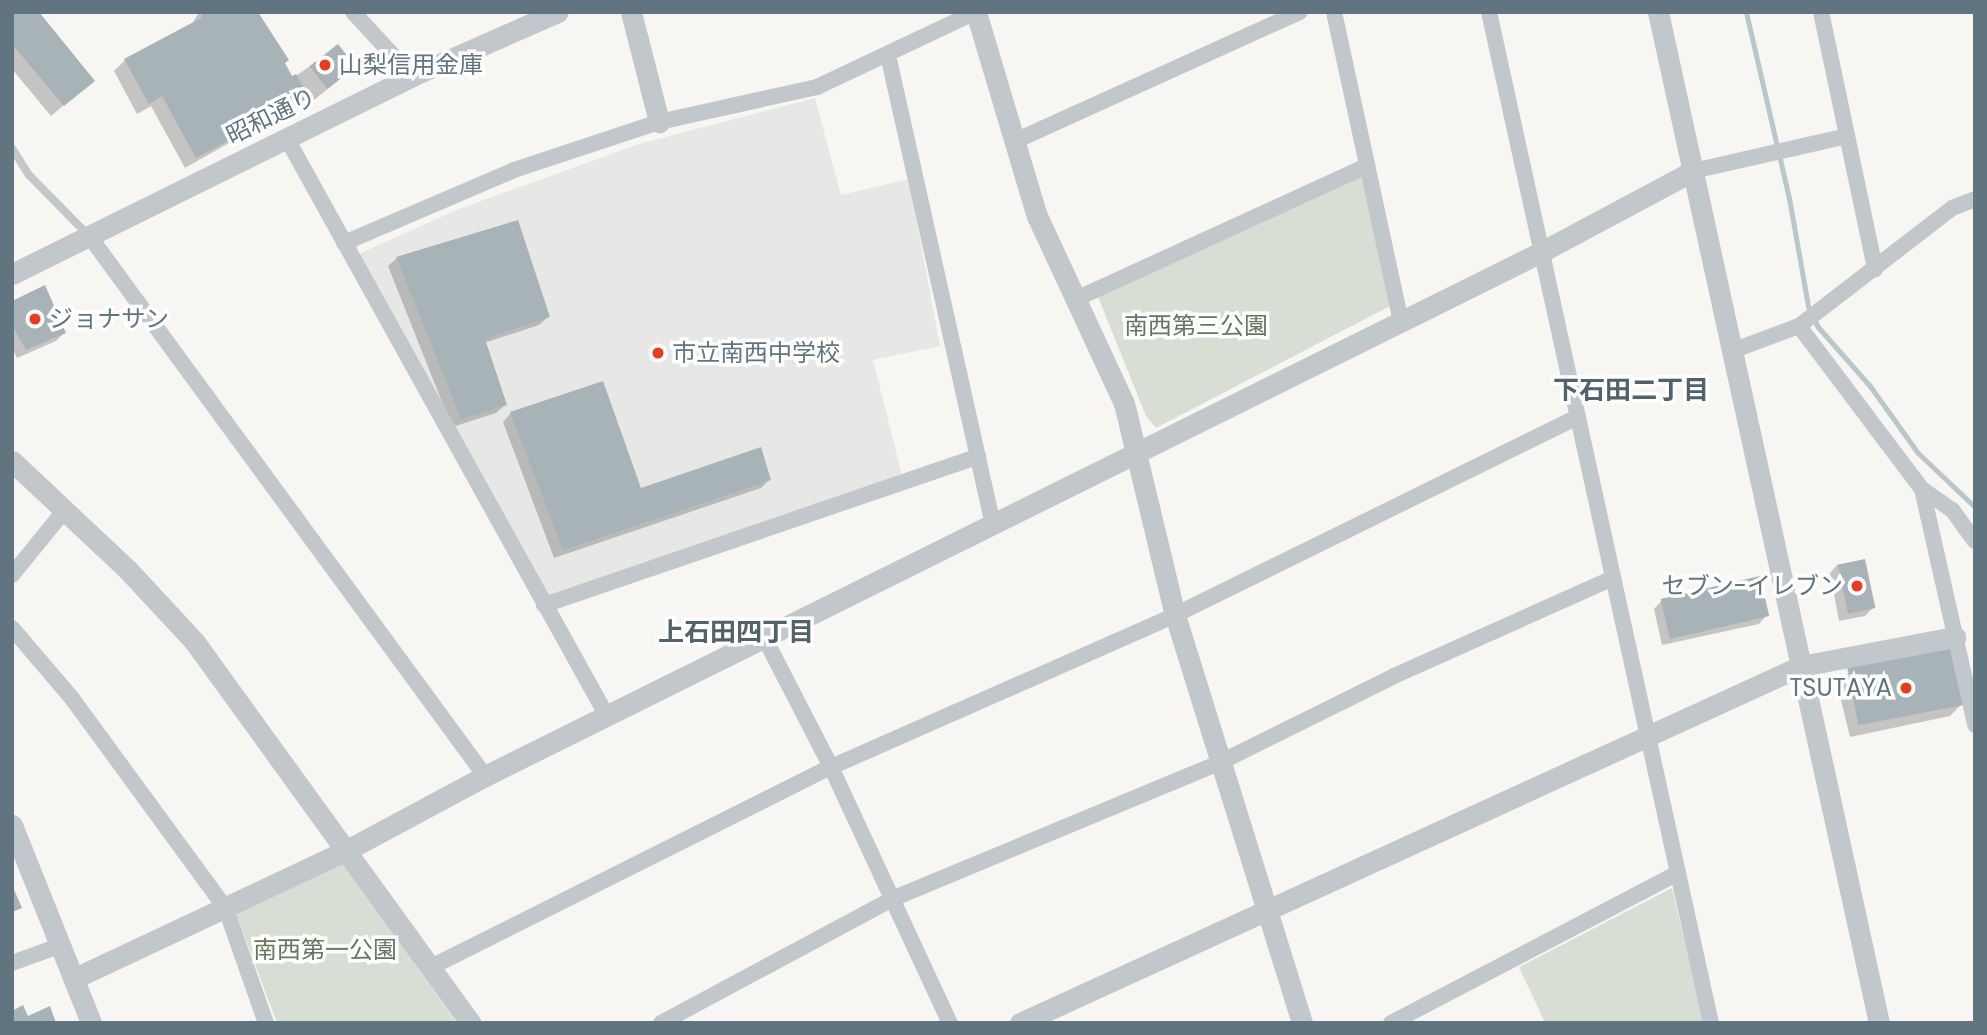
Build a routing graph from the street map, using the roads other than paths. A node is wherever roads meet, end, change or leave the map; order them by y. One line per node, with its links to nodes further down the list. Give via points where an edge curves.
1 (353, 12): 11 (street)
2 (558, 12): 11 (street, 昭和通り)
3 (631, 12): 12 (street)
4 (976, 12): 10 (street); 15 (street)
5 (1300, 12): 15 (street)
6 (1334, 12): 17 (street)
7 (1489, 12): 22 (street)
8 (1658, 12): 18 (street)
9 (1821, 12): 13 (street)
10 (888, 55): 12 (street, via 817,87); 31 (street)
11 (412, 76): 14 (street, 昭和通り)
12 (659, 122): 21 (street, via 514,170)
13 (1847, 136): 18 (street); 23 (street)
14 (286, 137): 20 (street, 昭和通り); 21 (street)
15 (1013, 142): 25 (street, via 1037,216)
16 (12, 148): 20 (lane, via 29,175)
17 (1367, 166): 25 (street); 26 (street)
18 (1693, 171): 22 (street); 28 (street)
19 (1975, 200): 23 (street, via 1952,208)
20 (90, 237): 24 (street, 昭和通り); 50 (street)
21 (344, 243): 39 (street)
22 (1541, 251): 26 (street); 29 (street)
23 (1875, 269): 27 (street)
24 (12, 274)
25 (1076, 299): 30 (street, via 1124,403)
26 (1401, 322): 30 (street)
27 (1801, 325): 28 (street); 33 (street)
28 (1732, 351): 44 (street)
29 (1577, 417): 38 (street); 40 (street)
30 (1138, 455): 35 (street); 40 (street)
31 (978, 456): 35 (street); 39 (street)
32 (12, 461): 34 (street)
33 (1922, 489): 36 (street, via 1953,512); 42 (street)
34 (64, 511): 37 (street); 52 (street, via 194,640)
35 (993, 526): 43 (street)
36 (1975, 541)
37 (12, 575)
38 (1613, 578): 47 (street); 48 (street, via 1394,676)
39 (544, 605): 45 (street)
40 (1175, 615): 48 (street); 49 (street)
41 (12, 628): 55 (street, via 71,697)
42 (1955, 637): 44 (street); 46 (street)
43 (765, 639): 45 (street); 49 (street)
44 (1801, 666): 47 (street); 70 (street)
45 (607, 716): 50 (street)
46 (1975, 725)
47 (1645, 737): 53 (street); 56 (street)
48 (1223, 761): 54 (street); 56 (street)
49 (831, 767): 54 (street); 59 (street)
50 (485, 776): 52 (street)
51 (12, 825): 57 (street)
52 (347, 850): 55 (street); 59 (street)
53 (1678, 873): 68 (street); 69 (street)
54 (892, 899): 64 (street); 65 (street)
55 (226, 909): 60 (street); 62 (street)
56 (1266, 911): 66 (street); 67 (street)
57 (62, 946): 58 (street); 60 (street)
58 (12, 962)
59 (431, 967): 63 (street)
60 (75, 978): 61 (street)
61 (91, 1023)
62 (266, 1023)
63 (471, 1023)
64 (661, 1023)
65 (950, 1023)
66 (1020, 1023)
67 (1303, 1023)
68 (1391, 1023)
69 (1711, 1023)
70 (1879, 1023)

